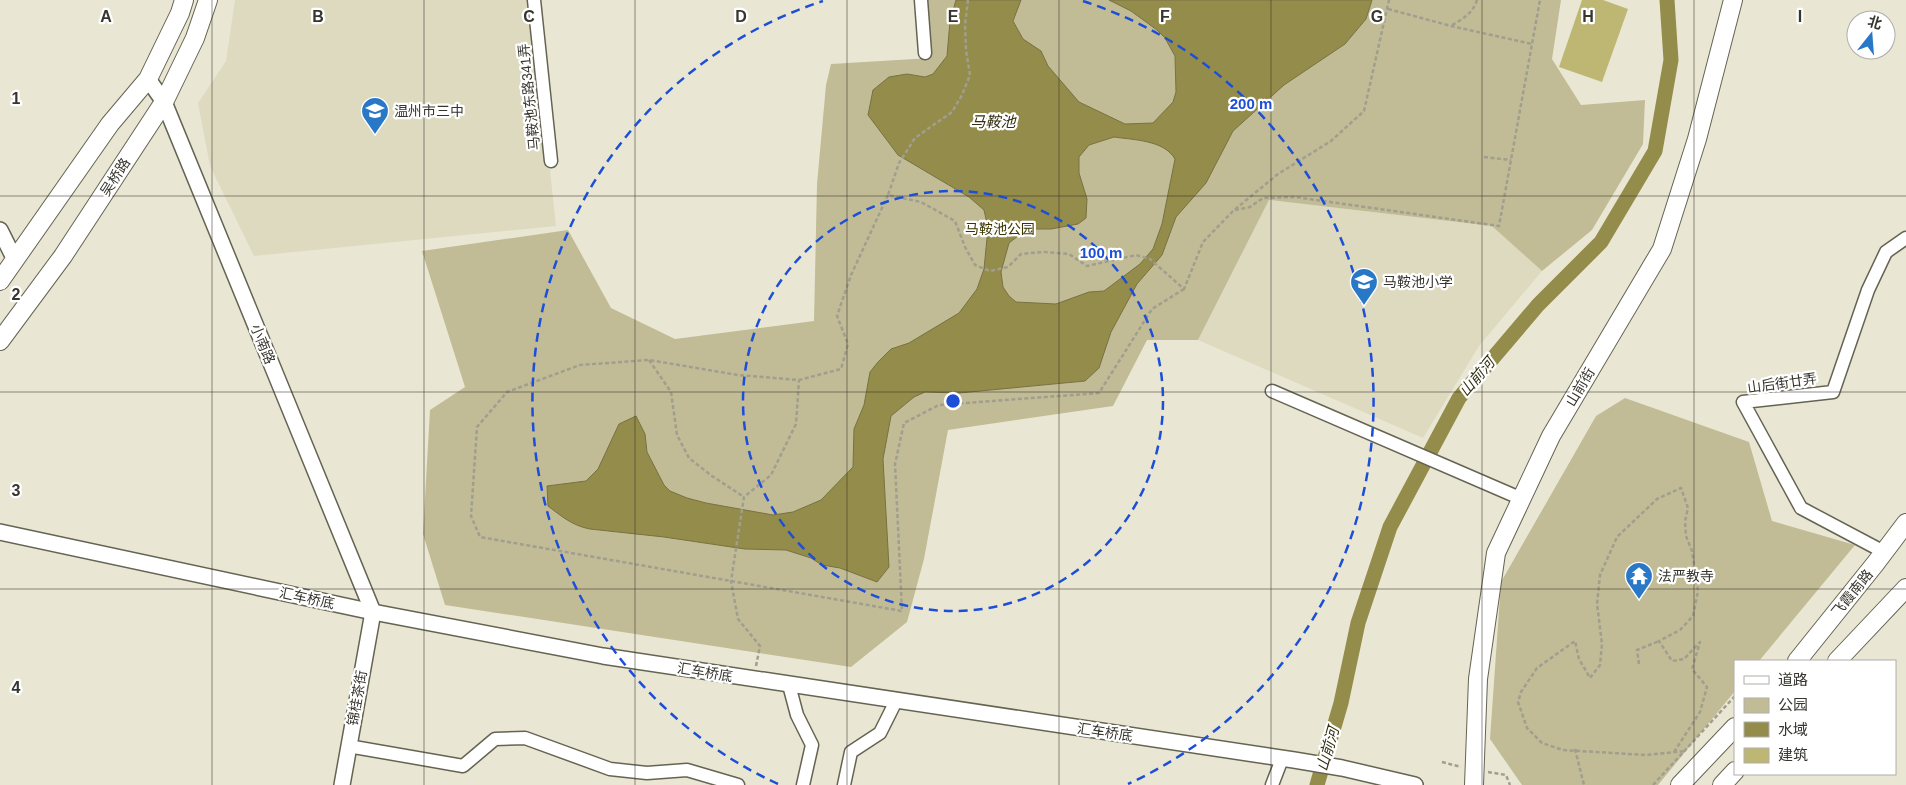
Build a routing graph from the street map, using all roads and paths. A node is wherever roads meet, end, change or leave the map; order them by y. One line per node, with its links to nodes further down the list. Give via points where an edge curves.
1 (184, 0): 14 (main road)
2 (208, 0): 15 (main road, 吴桥路, via 195,38)
3 (534, 0): 18 (street, 马鞍池东路341弄)
4 (921, 0): 13 (street)
5 (968, 0): 19 (path, via 965,25 970,75 962,95 952,112 915,138 899,163)
6 (1389, 0): 10 (path)
7 (1477, 0): 11 (path, via 1474,9)
8 (1540, 0): 12 (path)
9 (1732, 0): 31 (main road, 山前街, via 1698,139 1662,249 1551,436)
10 (1387, 8): 11 (path); 20 (path, via 1364,111 1331,141 1278,174)
11 (1451, 26): 12 (path)
12 (1532, 44): 17 (path)
13 (925, 53)
14 (148, 79): 15 (street, 小南路); 23 (main road, via 110,124)
15 (164, 102): 26 (main road, 吴桥路, via 63,256); 37 (street, 小南路)
16 (1484, 157): 17 (path)
17 (1511, 160): 20 (path, via 1499,226 1295,197 1263,198 1250,207)
18 (551, 161)
19 (888, 195): 25 (path, via 921,202 955,221 975,265 990,271 1008,267 1021,254 1069,254 1087,266 1136,255 1150,260); 28 (path, via 851,275 838,316 848,344 840,369)
20 (1233, 211): 25 (path, via 1203,242)
21 (0, 230): 23 (street)
22 (1906, 238): 34 (street, 山后街廿弄, via 1886,252 1868,290 1833,392 1743,402 1801,508)
23 (15, 260): 24 (main road)
24 (0, 281)
25 (1184, 289): 35 (path, via 1152,309 1099,393 939,405 904,424 895,464 902,611)
26 (0, 341)
27 (649, 360): 28 (path, via 738,375); 30 (path, via 671,392 677,435 689,458); 35 (path, via 580,365 507,392 477,427 471,516 480,537)
28 (799, 380): 30 (path, via 796,424 771,475)
29 (1272, 391): 31 (street)
30 (744, 497): 35 (path)
31 (1522, 498): 59 (main road, 山前街, via 1496,553 1478,678)
32 (1906, 522): 34 (main road, 飞霞南路)
33 (0, 532): 37 (street, 汇车桥底)
34 (1884, 552): 39 (main road, 飞霞南路)
35 (731, 581): 42 (path, via 738,620 760,646)
36 (1906, 588): 40 (main road)
37 (373, 612): 42 (street, 汇车桥底, via 603,656); 47 (street, 锦桂茶街)
38 (1659, 641): 41 (path, via 1637,650); 48 (path, via 1680,630 1693,616 1698,591 1692,551 1686,536 1688,508 1680,488 1657,499 1617,537 1600,575 1597,604 1602,644 1600,665 1590,678 1578,658 1575,641 1537,668 1521,692 1518,702 1527,728 1542,743 1562,750); 50 (path, via 1672,661 1684,659 1700,642 1692,669 1707,687 1700,712)
39 (1798, 660)
40 (1838, 660)
41 (1639, 664)
42 (754, 680): 43 (street, 汇车桥底)
43 (789, 685): 45 (street, 汇车桥底); 55 (street, via 797,715 812,745)
44 (1734, 697): 49 (path)
45 (896, 701): 51 (street, 汇车桥底); 56 (street, via 880,734 851,752)
46 (1734, 728): 62 (main road)
47 (348, 746): 53 (street, 锦桂茶街); 54 (street, via 463,766 495,739 525,738 610,769 647,773 687,770)
48 (1575, 749): 50 (path, via 1646,755); 60 (path)
49 (1686, 751): 50 (path); 61 (path)
50 (1674, 752)
51 (1288, 759): 57 (street); 58 (street, 汇车桥底)
52 (1734, 772): 63 (main road)
53 (342, 785)
54 (738, 785)
55 (803, 785)
56 (844, 785)
57 (1272, 785)
58 (1414, 785)
59 (1474, 785)
60 (1584, 785)
61 (1653, 785)
62 (1680, 785)
63 (1722, 785)

